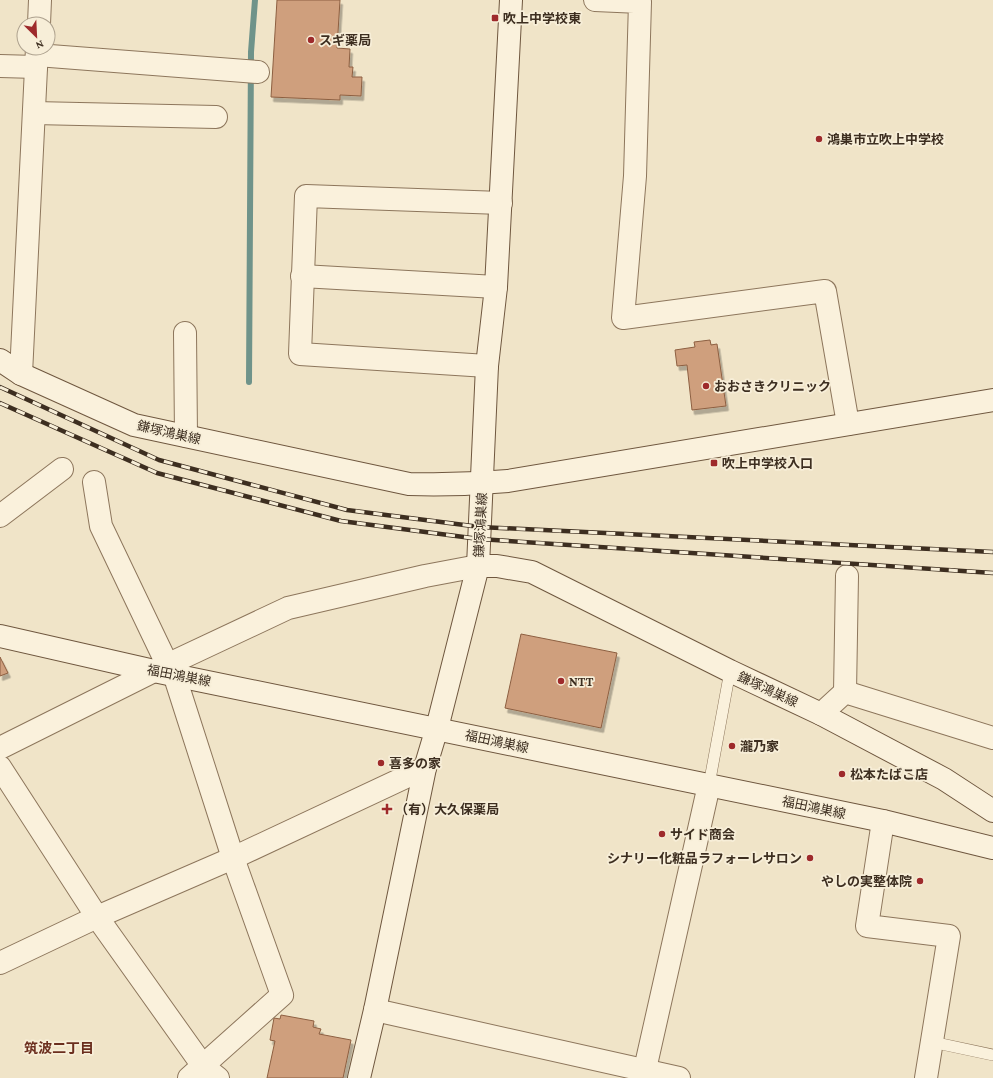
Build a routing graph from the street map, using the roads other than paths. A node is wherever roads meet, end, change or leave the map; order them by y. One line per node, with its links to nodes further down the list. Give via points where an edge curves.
1 (40, 0): 4 (street)
2 (511, 0): 10 (street)
3 (595, 0): 18 (street, via 640,2 635,176 623,318 825,291)
4 (39, 16)
5 (37, 57): 6 (street); 7 (street); 8 (street)
6 (0, 66)
7 (258, 72)
8 (34, 113): 9 (street); 16 (street)
9 (216, 117)
10 (501, 203): 11 (street, via 306,196); 12 (street)
11 (302, 276): 12 (street); 15 (street, via 300,354)
12 (496, 287): 15 (street)
13 (185, 333): 19 (street)
14 (0, 360): 16 (street, 鎌塚鴻巣線)
15 (487, 366): 22 (street)
16 (21, 374): 19 (street, 鎌塚鴻巣線, via 134,425)
17 (993, 400): 18 (street)
18 (848, 424): 22 (street)
19 (186, 436): 22 (street, 鎌塚鴻巣線, via 409,484)
20 (62, 469): 23 (street)
21 (94, 482): 27 (street, via 101,526)
22 (482, 484): 24 (street, 鎌塚鴻巣線)
23 (0, 516)
24 (478, 566): 27 (street, via 288,608); 28 (street, 鎌塚鴻巣線, via 497,566 532,572); 31 (street)
25 (847, 576): 29 (street)
26 (0, 636): 27 (street, 福田鴻巣線)
27 (165, 670): 31 (street, 福田鴻巣線); 33 (street); 40 (street)
28 (730, 671): 30 (street, 鎌塚鴻巣線); 36 (lane)
29 (845, 692): 30 (street); 32 (street)
30 (821, 714): 37 (street, 鎌塚鴻巣線, via 944,779)
31 (437, 728): 35 (street); 36 (street, 福田鴻巣線)
32 (993, 738)
33 (0, 748)
34 (0, 767): 41 (street)
35 (425, 768): 40 (street); 43 (street)
36 (709, 785): 38 (street, 福田鴻巣線); 47 (street)
37 (993, 811)
38 (883, 821): 39 (street, 福田鴻巣線); 44 (street, via 867,926 950,936)
39 (993, 848)
40 (232, 858): 41 (street); 46 (street, via 282,995)
41 (97, 917): 42 (street); 46 (street)
42 (0, 963)
43 (375, 1010): 47 (street); 48 (street)
44 (932, 1042): 45 (lane); 50 (street)
45 (993, 1055)
46 (203, 1074)
47 (643, 1074): 49 (street)
48 (359, 1078)
49 (678, 1078)
50 (926, 1078)

